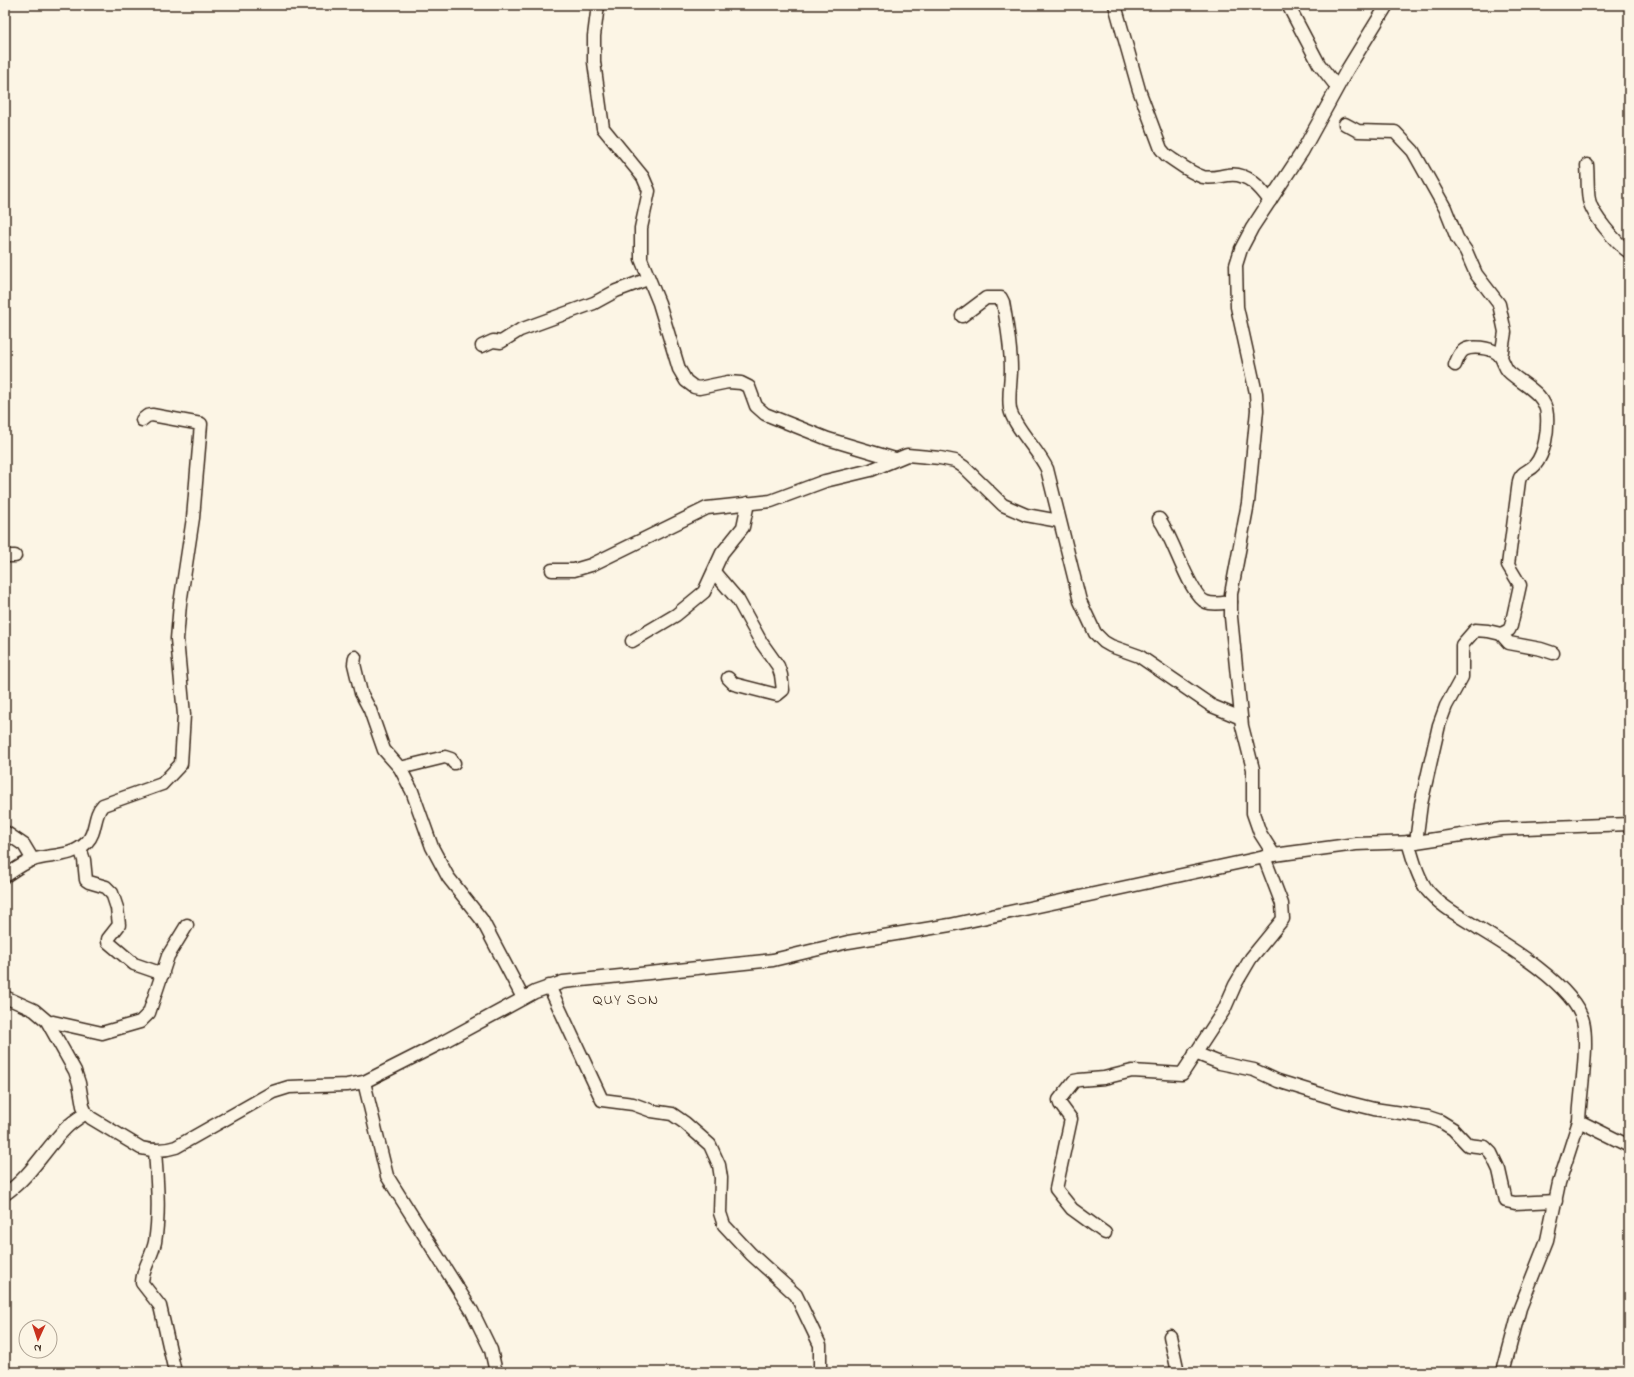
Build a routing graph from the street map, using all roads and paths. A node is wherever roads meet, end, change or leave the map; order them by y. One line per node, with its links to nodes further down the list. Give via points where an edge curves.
1 (598, 5): 10 (street, via 594,62 603,128 648,186 640,242 641,259)
2 (1115, 5): 8 (street, via 1139,90 1161,149 1166,155 1204,177 1237,175 1246,178 1259,187)
3 (1288, 5): 5 (street, via 1319,64)
4 (1387, 5): 5 (street)
5 (1337, 87): 8 (street, via 1302,152)
6 (1345, 124): 13 (street, via 1358,131 1395,132 1413,151 1445,208 1476,274 1499,304 1505,332)
7 (1587, 165): 9 (street, via 1589,201 1593,210 1618,243)
8 (1270, 201): 22 (street, via 1240,249 1236,265 1238,307 1256,393 1257,410 1248,503)
9 (1629, 252)
10 (648, 279): 12 (street, via 594,303 520,330 501,342 493,341); 16 (street, via 659,303 679,369 694,387 704,388 728,382 741,383 749,387 756,406 765,414 828,439)
11 (962, 316): 19 (street, via 986,298 1001,298 1003,302 1011,368 1010,410 1043,458 1052,482)
12 (482, 346)
13 (1501, 357): 14 (street, via 1492,350 1469,348 1461,353); 23 (street, via 1508,370 1537,394 1547,414 1540,458 1522,473 1519,481 1508,565 1520,585 1511,626)
14 (1455, 365)
15 (142, 420): 34 (street, via 152,415 201,424 193,518 177,639 184,715 182,760 162,784 103,805 98,812 92,835)
16 (895, 459): 17 (street, via 864,473 825,482 772,501); 19 (street, via 915,454 950,459 964,467 1009,509 1026,516)
17 (748, 503): 20 (street, via 707,508 591,565 574,570); 21 (street, via 743,527 722,553)
18 (1159, 519): 22 (street, via 1200,598 1210,603)
19 (1060, 521): 28 (street, via 1080,602 1095,633 1111,646 1138,656 1212,706)
20 (552, 570)
21 (714, 572): 24 (street, via 704,592 676,615); 27 (street, via 738,600 761,642 778,666 782,675 783,690 777,695 734,684)
22 (1231, 602): 28 (street)
23 (1501, 634): 25 (street, via 1509,643); 33 (street, via 1475,630 1462,645 1462,677 1439,725)
24 (632, 642)
25 (1553, 653)
26 (355, 657): 30 (street, via 354,664 361,692 384,750)
27 (728, 678)
28 (1241, 718): 35 (street, via 1253,769 1254,820)
29 (454, 763): 30 (street, via 445,758)
30 (400, 768): 42 (street, via 412,791 432,847 448,877 482,920)
31 (1629, 824): 33 (street, via 1501,829)
32 (5, 832): 36 (street, via 24,845)
33 (1412, 842): 35 (street, via 1356,844); 47 (street, via 1417,870 1435,898 1548,976 1577,1006 1584,1036)
34 (80, 848): 36 (street, via 69,853); 39 (street, via 86,880 106,887 112,894 117,908 119,925 108,942 134,964)
35 (1269, 856): 40 (street, via 950,925 848,942 774,960 563,982); 44 (street, via 1282,904 1283,919 1251,958 1224,1010)
36 (32, 860): 37 (street)
37 (5, 876)
38 (187, 925): 39 (street, via 168,956)
39 (163, 974): 43 (street, via 149,1013 140,1022 102,1033 53,1022)
40 (549, 986): 42 (street); 56 (street, via 602,1100 633,1104 652,1111 672,1114 710,1144 719,1165 720,1213 724,1225 750,1254 796,1295 820,1345)
41 (5, 997): 43 (street, via 34,1010)
42 (523, 998): 45 (street)
43 (52, 1029): 46 (street, via 75,1071)
44 (1196, 1053): 51 (street, via 1220,1063 1254,1070 1278,1081 1346,1102 1440,1121 1453,1129 1468,1144 1485,1147 1491,1152 1499,1170 1506,1201); 52 (street, via 1182,1074 1132,1070 1104,1078 1082,1079 1074,1081 1059,1100 1071,1119 1056,1189 1072,1209)
45 (364, 1082): 49 (street, via 289,1087 273,1092 176,1147); 55 (street, via 387,1176 472,1311 491,1350)
46 (86, 1112): 49 (street, via 91,1118 141,1148); 50 (street, via 68,1127 38,1163)
47 (1579, 1120): 48 (street); 51 (street, via 1559,1183)
48 (1629, 1146)
49 (155, 1150): 54 (street, via 158,1205 156,1235 143,1273 142,1284 160,1306)
50 (5, 1194)
51 (1556, 1201): 58 (street, via 1548,1235 1520,1308)
52 (1105, 1233)
53 (1170, 1336): 57 (street)
54 (175, 1372)
55 (496, 1372)
56 (820, 1372)
57 (1178, 1372)
58 (1502, 1372)

